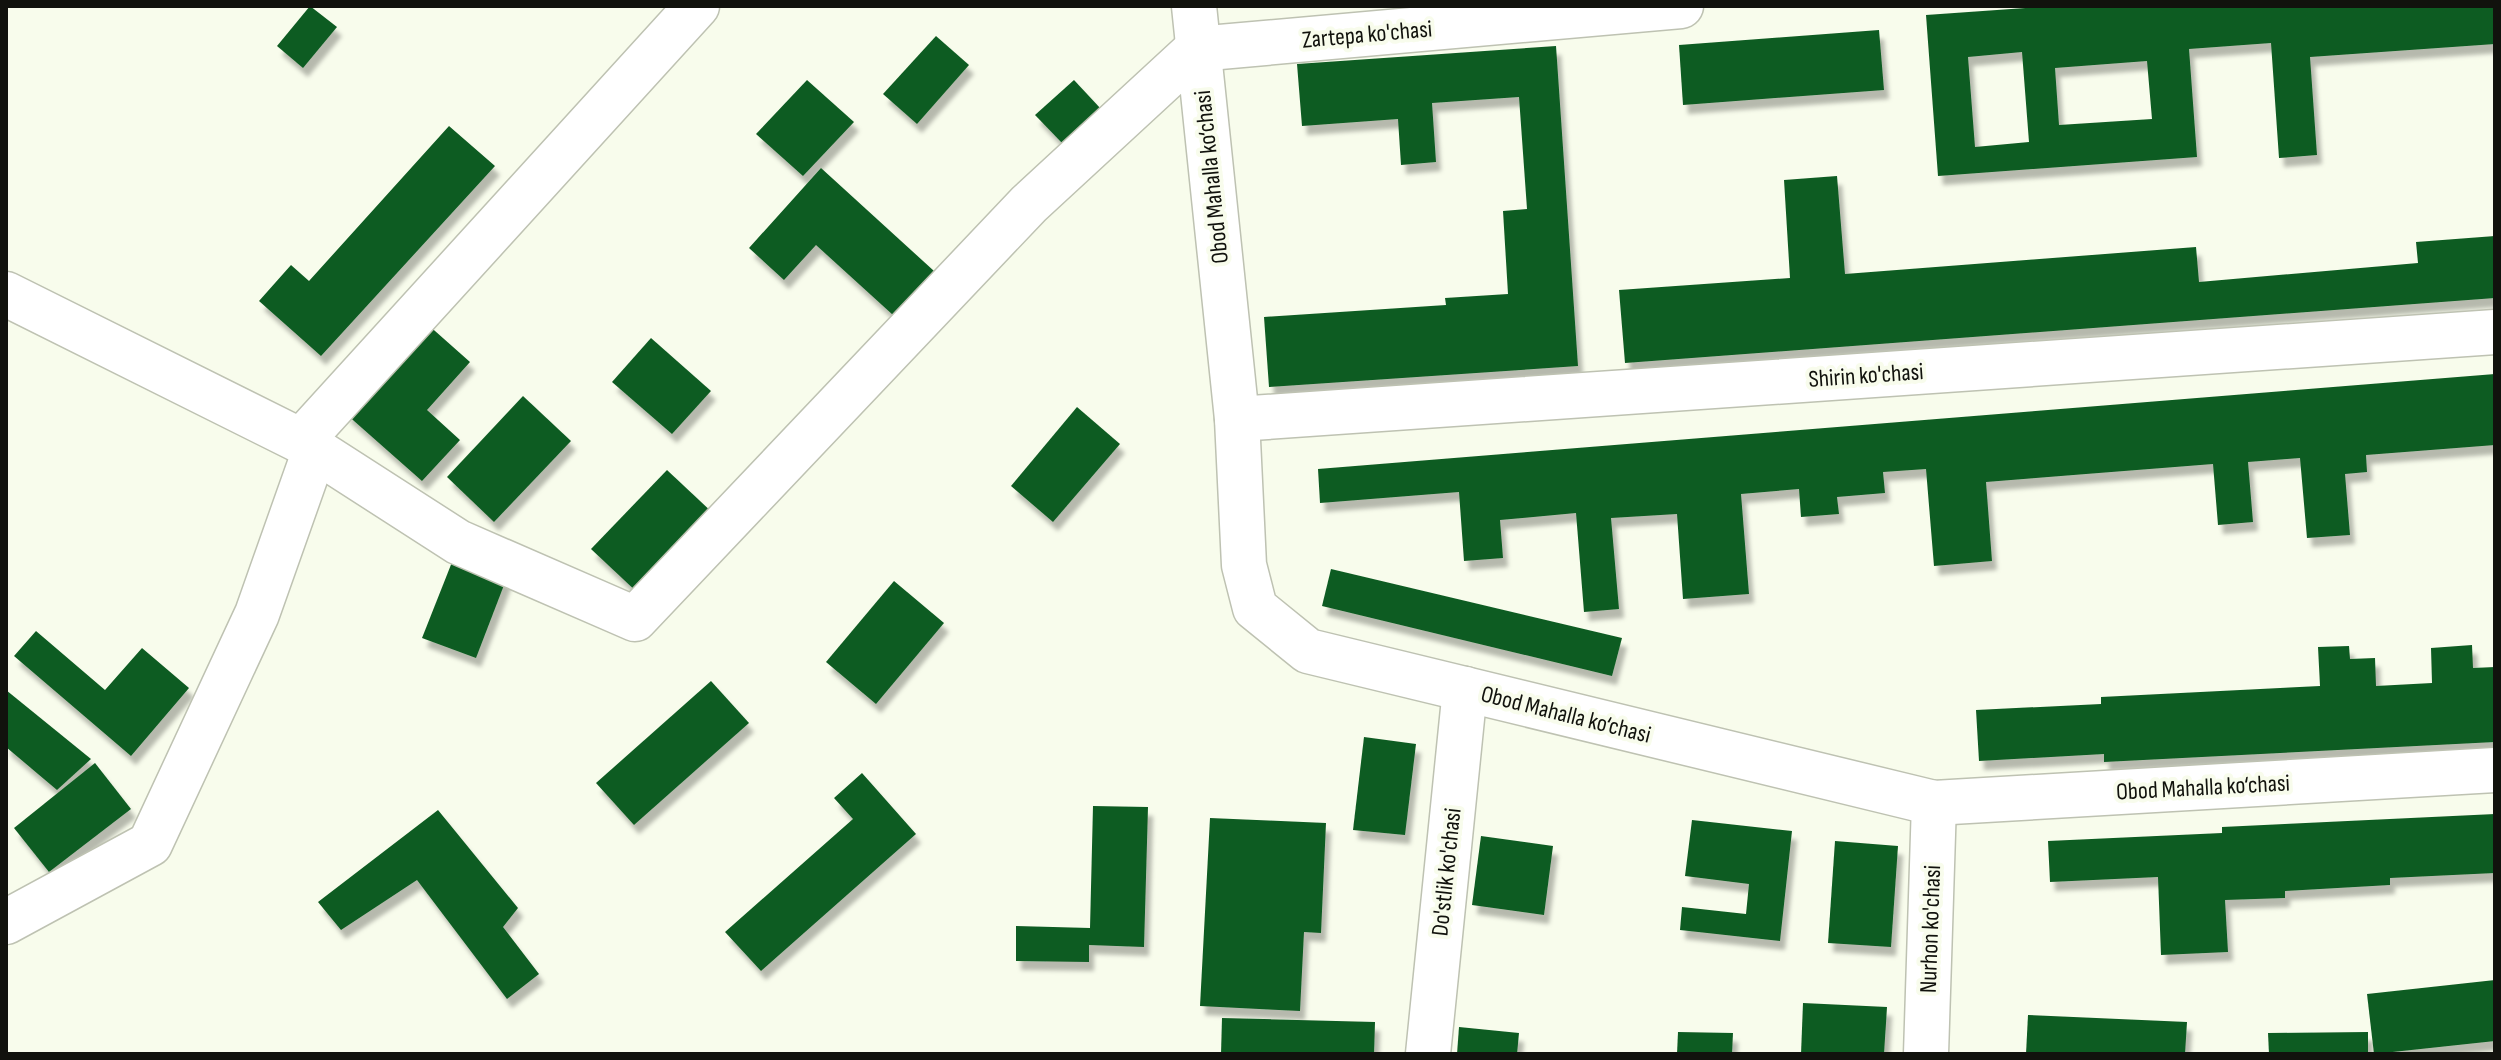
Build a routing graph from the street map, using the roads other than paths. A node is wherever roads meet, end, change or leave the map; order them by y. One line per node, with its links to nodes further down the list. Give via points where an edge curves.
1 (697, 6): 8 (street)
2 (1194, 6): 4 (street, Obod Mahalla ko‘chasi)
3 (1681, 6): 4 (street, Zartepa ko'chasi)
4 (1197, 49): 7 (street, Obod Mahalla ko‘chasi); 8 (street, via 1029,204 635,619 458,542)
5 (6, 294): 8 (street)
6 (2495, 332): 7 (street, Shirin ko'chasi)
7 (1237, 419): 9 (street, Obod Mahalla ko‘chasi, via 1244,565 1255,608 1308,651)
8 (308, 446): 12 (street, via 257,614 150,844)
9 (1465, 689): 11 (street, Obod Mahalla ko‘chasi); 13 (street, Do'stlik ko'chasi)
10 (2495, 770): 11 (street, Obod Mahalla ko‘chasi)
11 (1934, 803): 14 (street, Nurhon ko'chasi)
12 (6, 922)
13 (1428, 1054)
14 (1926, 1054)

